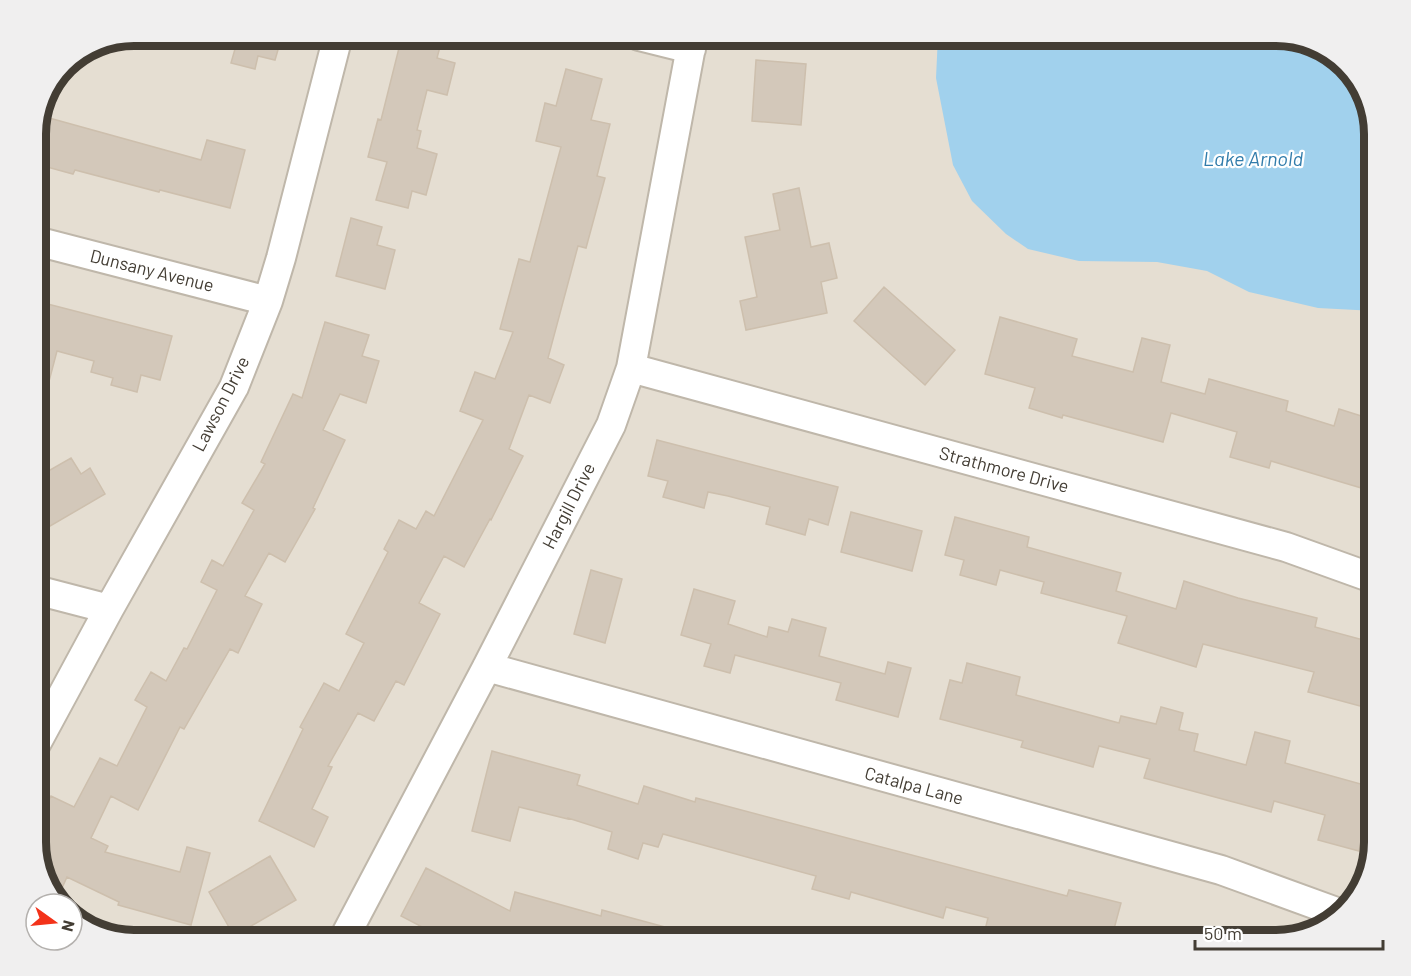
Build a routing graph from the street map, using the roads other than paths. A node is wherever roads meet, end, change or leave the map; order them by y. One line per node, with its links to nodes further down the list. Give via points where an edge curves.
1 (335, 47): 4 (street, Lawson Drive)
2 (691, 47): 5 (street, Hargill Drive)
3 (47, 244): 4 (street, Dunsany Avenue)
4 (268, 300): 8 (street, Lawson Drive, via 234,387)
5 (631, 368): 6 (street, Strathmore Drive, via 1286,547); 9 (street, Hargill Drive, via 611,425)
6 (1364, 575)
7 (47, 593): 8 (street)
8 (109, 609): 10 (street, Lawson Drive)
9 (487, 667): 11 (street, Catalpa Lane, via 1221,870); 12 (street, Hargill Drive)
10 (47, 724)
11 (1331, 910)
12 (348, 930)

